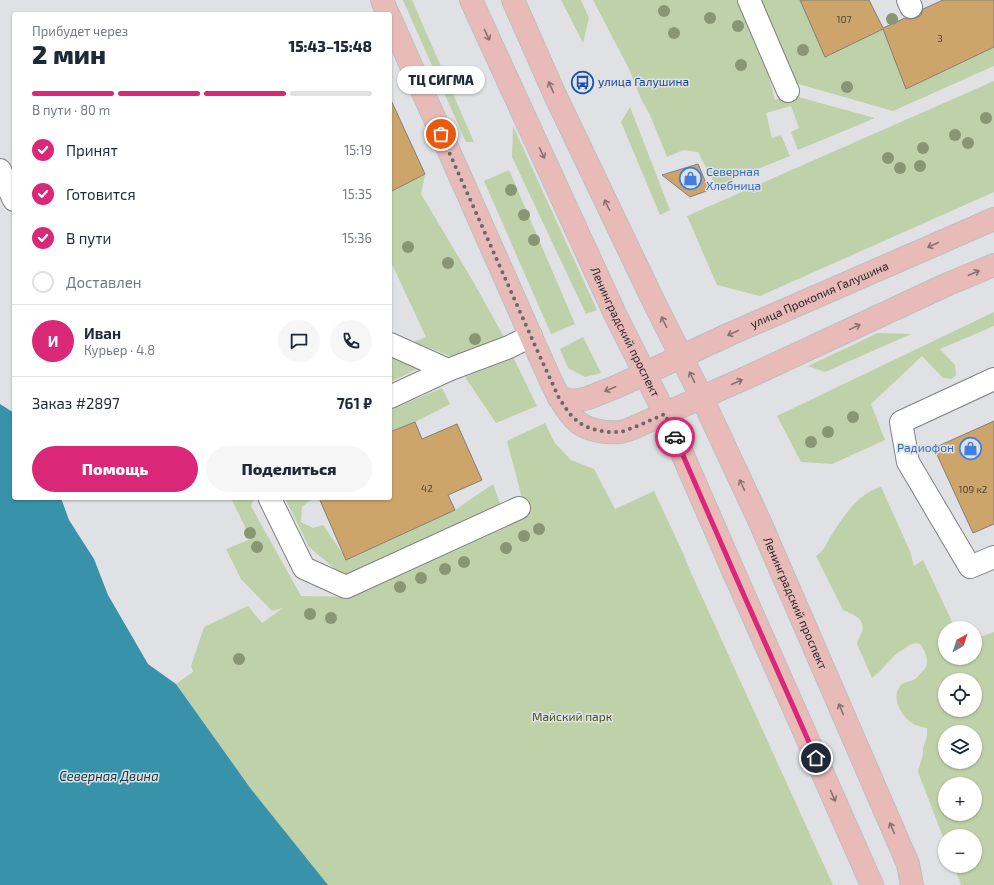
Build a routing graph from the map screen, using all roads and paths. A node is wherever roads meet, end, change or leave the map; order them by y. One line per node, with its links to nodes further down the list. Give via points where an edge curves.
1 (382, 0): 5 (main road)
2 (471, 0): 16 (main road, Ленинградский проспект, one-way to 16)
3 (513, 0): 14 (main road, Ленинградский проспект, one-way to 3, via 555,95)
4 (749, 0): 7 (lane)
5 (387, 12)
6 (392, 23): 12 (main road)
7 (788, 92)
8 (0, 170): 9 (lane)
9 (12, 196)
10 (994, 219): 14 (main road, улица Прокопия Галушина, one-way to 14)
11 (994, 265): 20 (main road, one-way to 11)
12 (531, 336): 15 (lane); 19 (main road)
13 (392, 345): 15 (lane)
14 (682, 357): 16 (main road, улица Прокопия Галушина); 20 (main road, Ленинградский проспект, one-way to 14)
15 (448, 370): 18 (lane)
16 (645, 373): 19 (main road, улица Прокопия Галушина, one-way to 19, via 588,398 574,401); 21 (main road, Ленинградский проспект)
17 (994, 379): 24 (lane, via 901,422 908,462 970,567)
18 (392, 396)
19 (559, 398): 21 (main road, via 579,423 607,432 621,432)
20 (702, 398): 21 (main road); 26 (main road, Ленинградский проспект, one-way to 20, via 908,864 759,520)
21 (665, 414): 25 (main road, Ленинградский проспект, one-way to 25)
22 (270, 500): 23 (lane, via 304,568 346,587)
23 (518, 508)
24 (994, 557)
25 (872, 885)
26 (912, 885)

